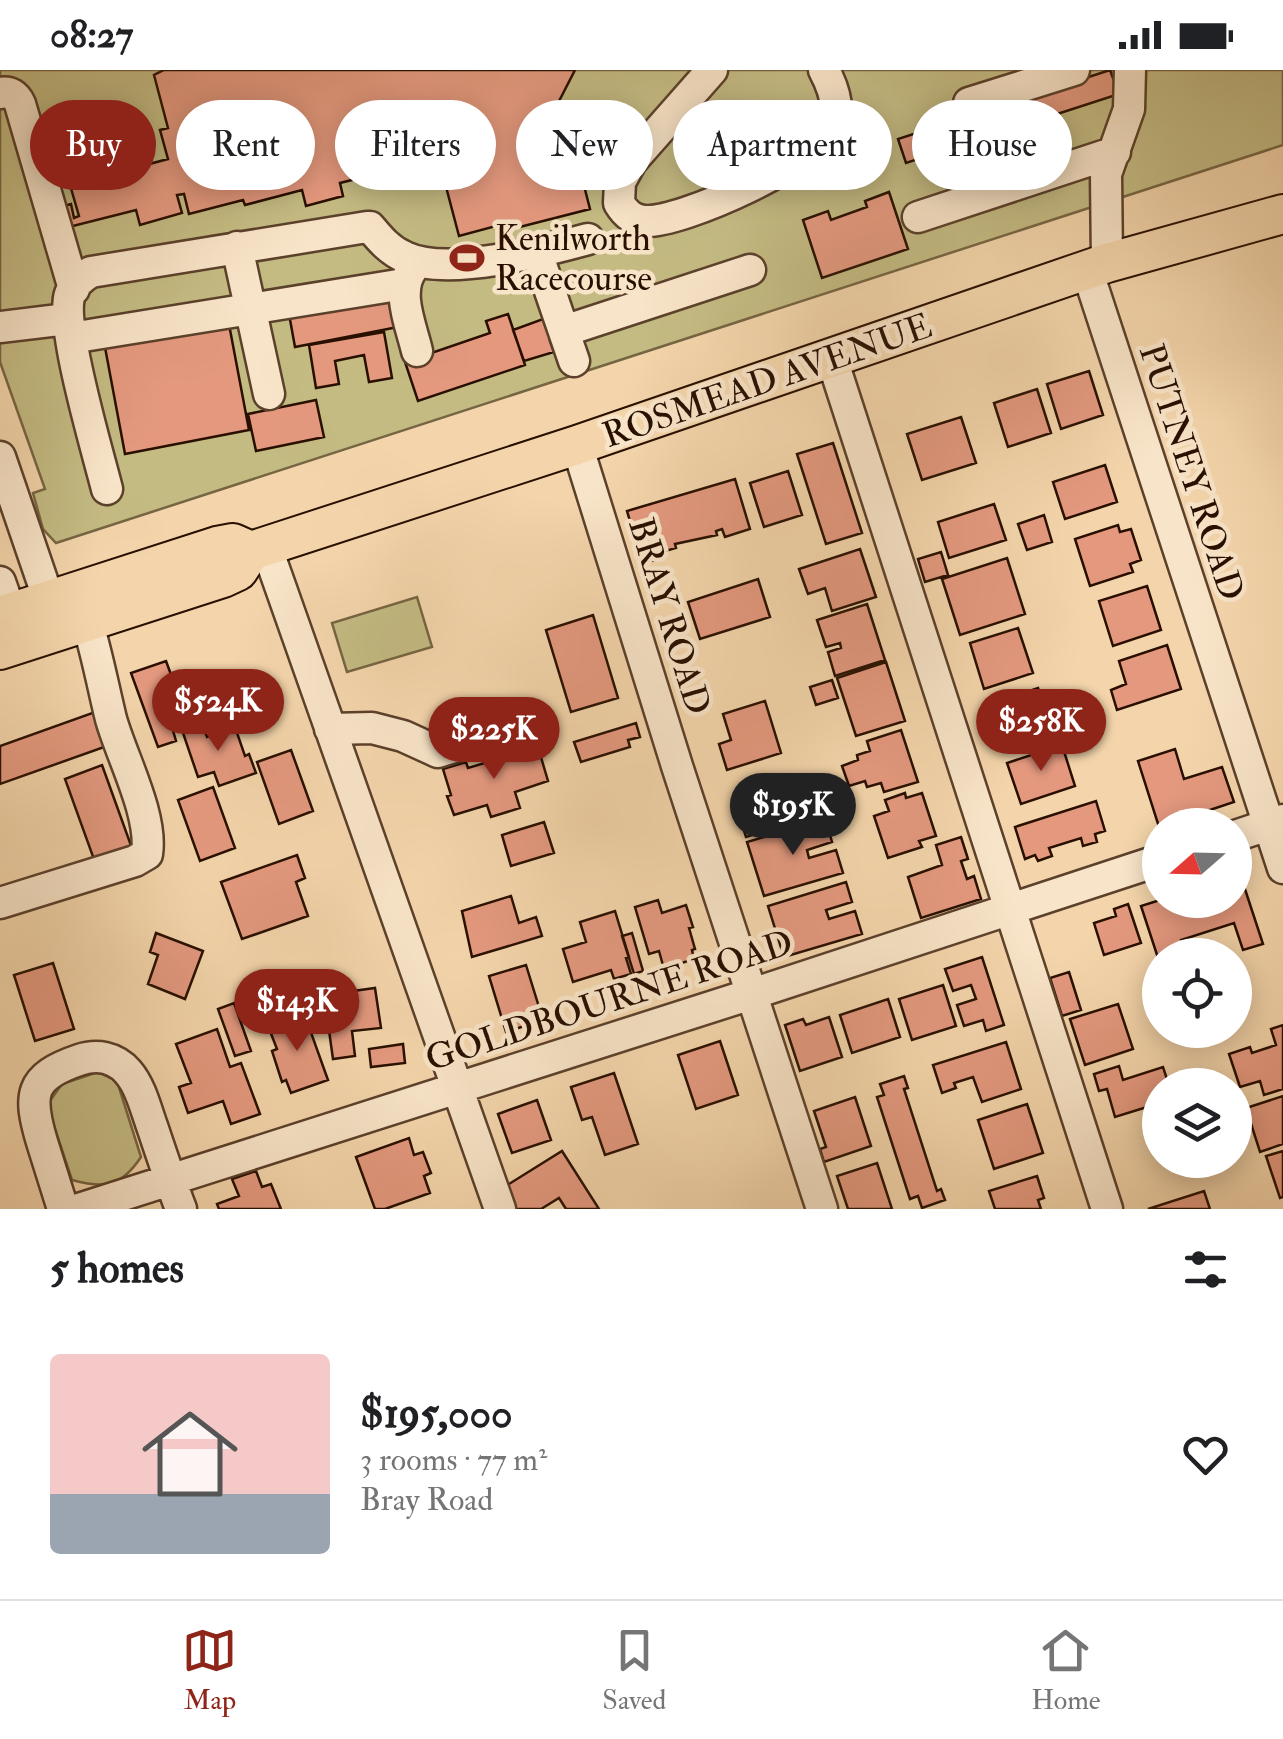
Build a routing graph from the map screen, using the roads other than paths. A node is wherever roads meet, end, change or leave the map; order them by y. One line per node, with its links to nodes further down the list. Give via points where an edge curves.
1 (712, 70): 2 (street, via 624,172 619,204 630,216 647,221 682,212 808,154 835,122 834,90)
2 (824, 70)
3 (1074, 70): 6 (street)
4 (1130, 70): 7 (street, PUTNEY ROAD, via 1128,109)
5 (0, 93): 17 (street, via 20,104)
6 (979, 100)
7 (1114, 152): 9 (street); 13 (street, PUTNEY ROAD)
8 (1283, 214): 13 (main road, ROSMEAD AVENUE)
9 (918, 217)
10 (588, 238): 12 (street)
11 (237, 247): 15 (street, via 367,227); 16 (street); 17 (street, via 83,276)
12 (536, 253): 15 (street); 19 (street)
13 (1097, 266): 21 (main road, ROSMEAD AVENUE); 32 (street, PUTNEY ROAD)
14 (750, 270): 19 (street)
15 (411, 273): 16 (street); 20 (street)
16 (250, 308): 17 (street); 23 (street)
17 (71, 315): 18 (street); 26 (street)
18 (0, 327)
19 (564, 331): 22 (street)
20 (417, 351)
21 (832, 358): 24 (main road, ROSMEAD AVENUE); 37 (street)
22 (574, 361)
23 (269, 394)
24 (577, 445): 27 (main road, ROSMEAD AVENUE); 38 (street, BRAY ROAD)
25 (0, 457): 28 (street)
26 (106, 489)
27 (259, 549): 28 (main road, ROSMEAD AVENUE, via 216,546); 31 (street)
28 (65, 617): 29 (main road, ROSMEAD AVENUE); 36 (street, via 99,662 148,834 146,854)
29 (6, 621)
30 (535, 722): 31 (street, via 438,752 372,728)
31 (330, 729): 39 (street)
32 (1276, 823): 33 (street); 35 (street, PUTNEY ROAD)
33 (1252, 831)
34 (1142, 866): 37 (street, GOLDBOURNE ROAD)
35 (1283, 868)
36 (0, 903)
37 (1011, 908): 38 (street, GOLDBOURNE ROAD); 46 (street)
38 (752, 992): 39 (street, GOLDBOURNE ROAD); 45 (street, BRAY ROAD)
39 (458, 1089): 40 (street, GOLDBOURNE ROAD); 44 (street)
40 (170, 1180): 41 (street, via 128,1072 101,1056 88,1058 46,1076 33,1098); 42 (street, GOLDBOURNE ROAD); 43 (street)
41 (63, 1209)
42 (79, 1209)
43 (181, 1209)
44 (500, 1209)
45 (822, 1209)
46 (1107, 1209)

